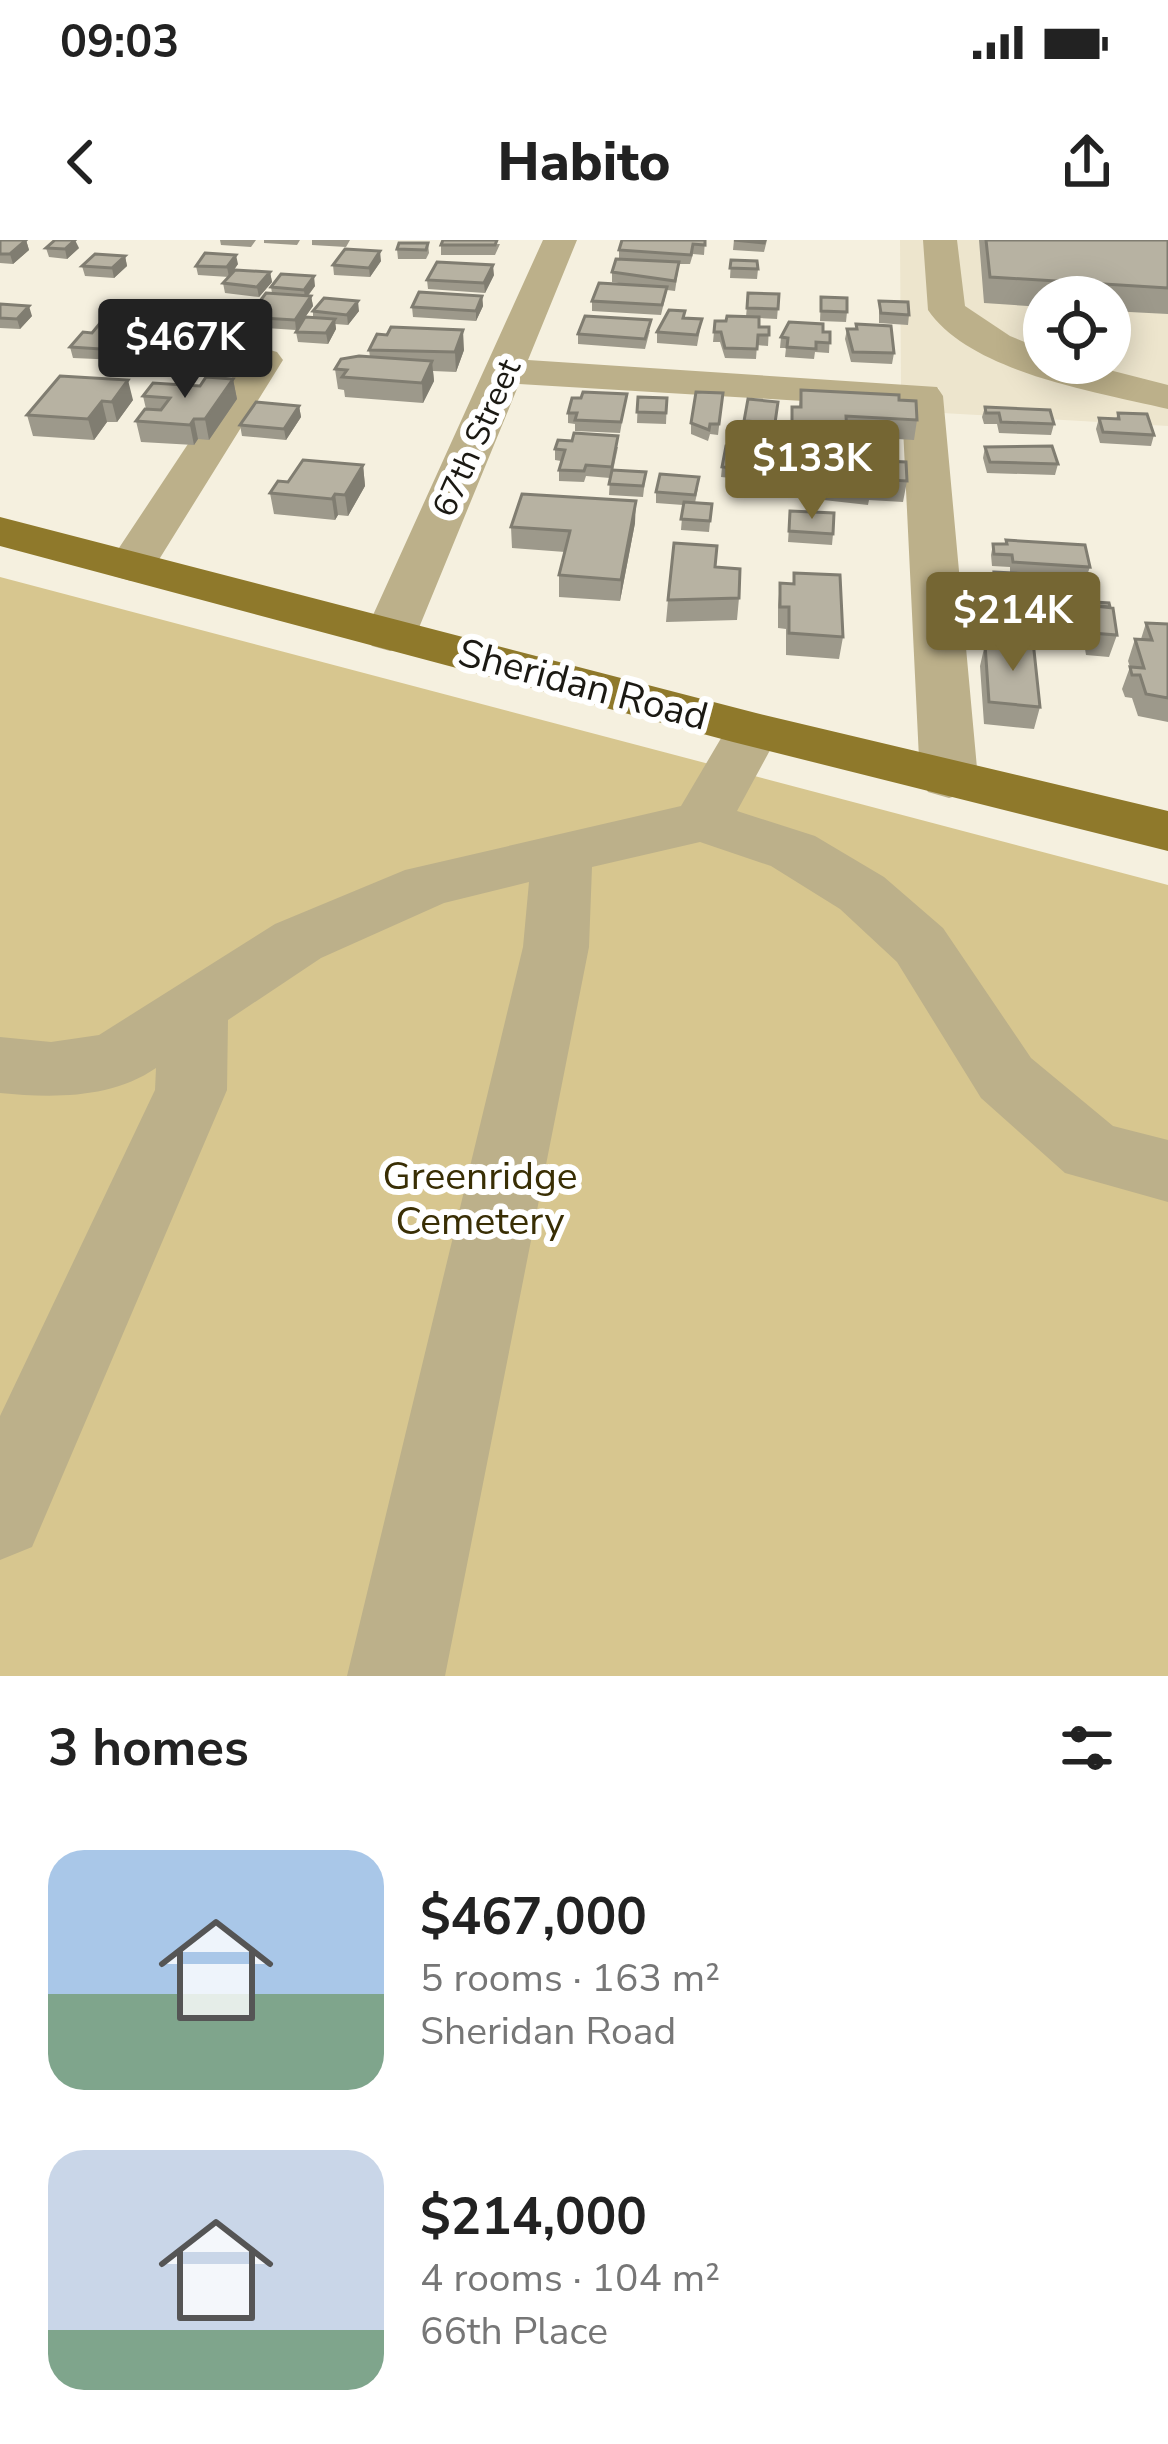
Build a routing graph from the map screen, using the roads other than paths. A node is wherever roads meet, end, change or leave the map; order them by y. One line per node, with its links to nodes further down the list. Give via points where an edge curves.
1 (560, 240): 4 (street, 67th Street)
2 (940, 240): 5 (street, via 947,310 975,335 1033,361)
3 (262, 360): 7 (street)
4 (507, 371): 8 (street, 67th Street); 10 (street, via 922,396)
5 (1168, 397)
6 (0, 531): 7 (main road, Sheridan Road)
7 (131, 566): 8 (main road, Sheridan Road)
8 (390, 635): 9 (main road, Sheridan Road)
9 (753, 730): 10 (main road, Sheridan Road); 11 (street)
10 (950, 778): 12 (main road, Sheridan Road)
11 (702, 820): 13 (street); 16 (street, via 793,851 862,893 920,945 1006,1078 1091,1151)
12 (1168, 832)
13 (562, 853): 14 (street, via 428,885 298,941); 18 (street, via 556,947)
14 (194, 1009): 15 (street, via 115,1060 51,1070); 17 (street, via 191,1090)
15 (0, 1065)
16 (1168, 1171)
17 (0, 1515)
18 (396, 1676)

